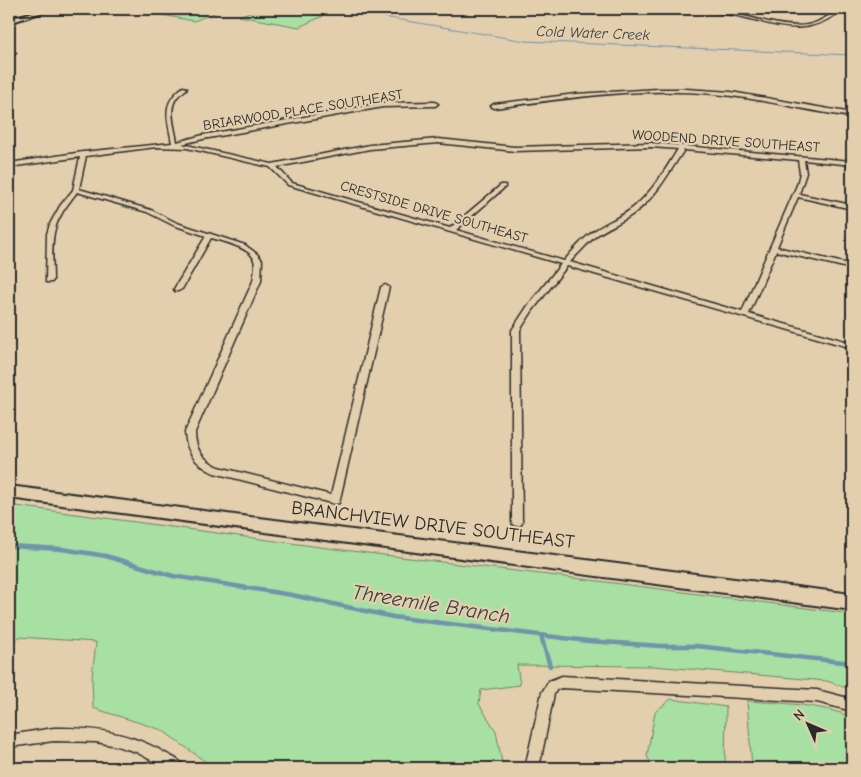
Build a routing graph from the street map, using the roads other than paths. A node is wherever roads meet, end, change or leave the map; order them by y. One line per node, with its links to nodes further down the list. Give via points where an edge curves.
1 (49, 9): 6 (main road)
2 (702, 9): 3 (street, via 799,27 822,21)
3 (839, 9)
4 (844, 9): 5 (street)
5 (852, 10)
6 (10, 20)
7 (14, 53): 8 (street)
8 (9, 57)
9 (185, 88): 13 (street, via 178,92 168,116)
10 (435, 104): 13 (street, BRIARWOOD PLACE SOUTHEAST, via 375,107)
11 (494, 106): 12 (street, via 601,92 690,91 726,93)
12 (852, 115)
13 (175, 144): 15 (street); 19 (street)
14 (682, 148): 16 (street, WOODEND DRIVE SOUTHEAST); 19 (street, WOODEND DRIVE SOUTHEAST, via 639,145 515,149 417,141); 27 (street, via 642,204 594,233)
15 (83, 154): 18 (street); 21 (street)
16 (801, 159): 17 (street, WOODEND DRIVE SOUTHEAST); 22 (street, via 802,173)
17 (852, 163)
18 (9, 166)
19 (272, 166): 24 (street, CRESTSIDE DRIVE SOUTHEAST, via 290,184)
20 (503, 186): 24 (street)
21 (76, 190): 25 (street, via 149,211); 29 (street, via 51,229)
22 (797, 195): 23 (street); 26 (street)
23 (852, 207)
24 (451, 230): 27 (street, CRESTSIDE DRIVE SOUTHEAST)
25 (209, 236): 30 (street, via 250,250 259,267 257,281 191,427 193,452 217,470 335,500); 31 (street)
26 (774, 248): 28 (street); 32 (street)
27 (567, 263): 32 (street, CRESTSIDE DRIVE SOUTHEAST); 35 (street, via 528,308 516,330)
28 (852, 267)
29 (49, 280)
30 (385, 287)
31 (178, 289)
32 (745, 315): 33 (street, CRESTSIDE DRIVE SOUTHEAST)
33 (852, 346)
34 (9, 492): 36 (main road, BRANCHVIEW DRIVE SOUTHEAST)
35 (517, 522)
36 (852, 602)
37 (852, 705): 40 (street, via 816,696 562,682 553,685 548,692)
38 (9, 741): 39 (street, via 65,732 110,738 144,749)
39 (178, 768)
40 (532, 768)

